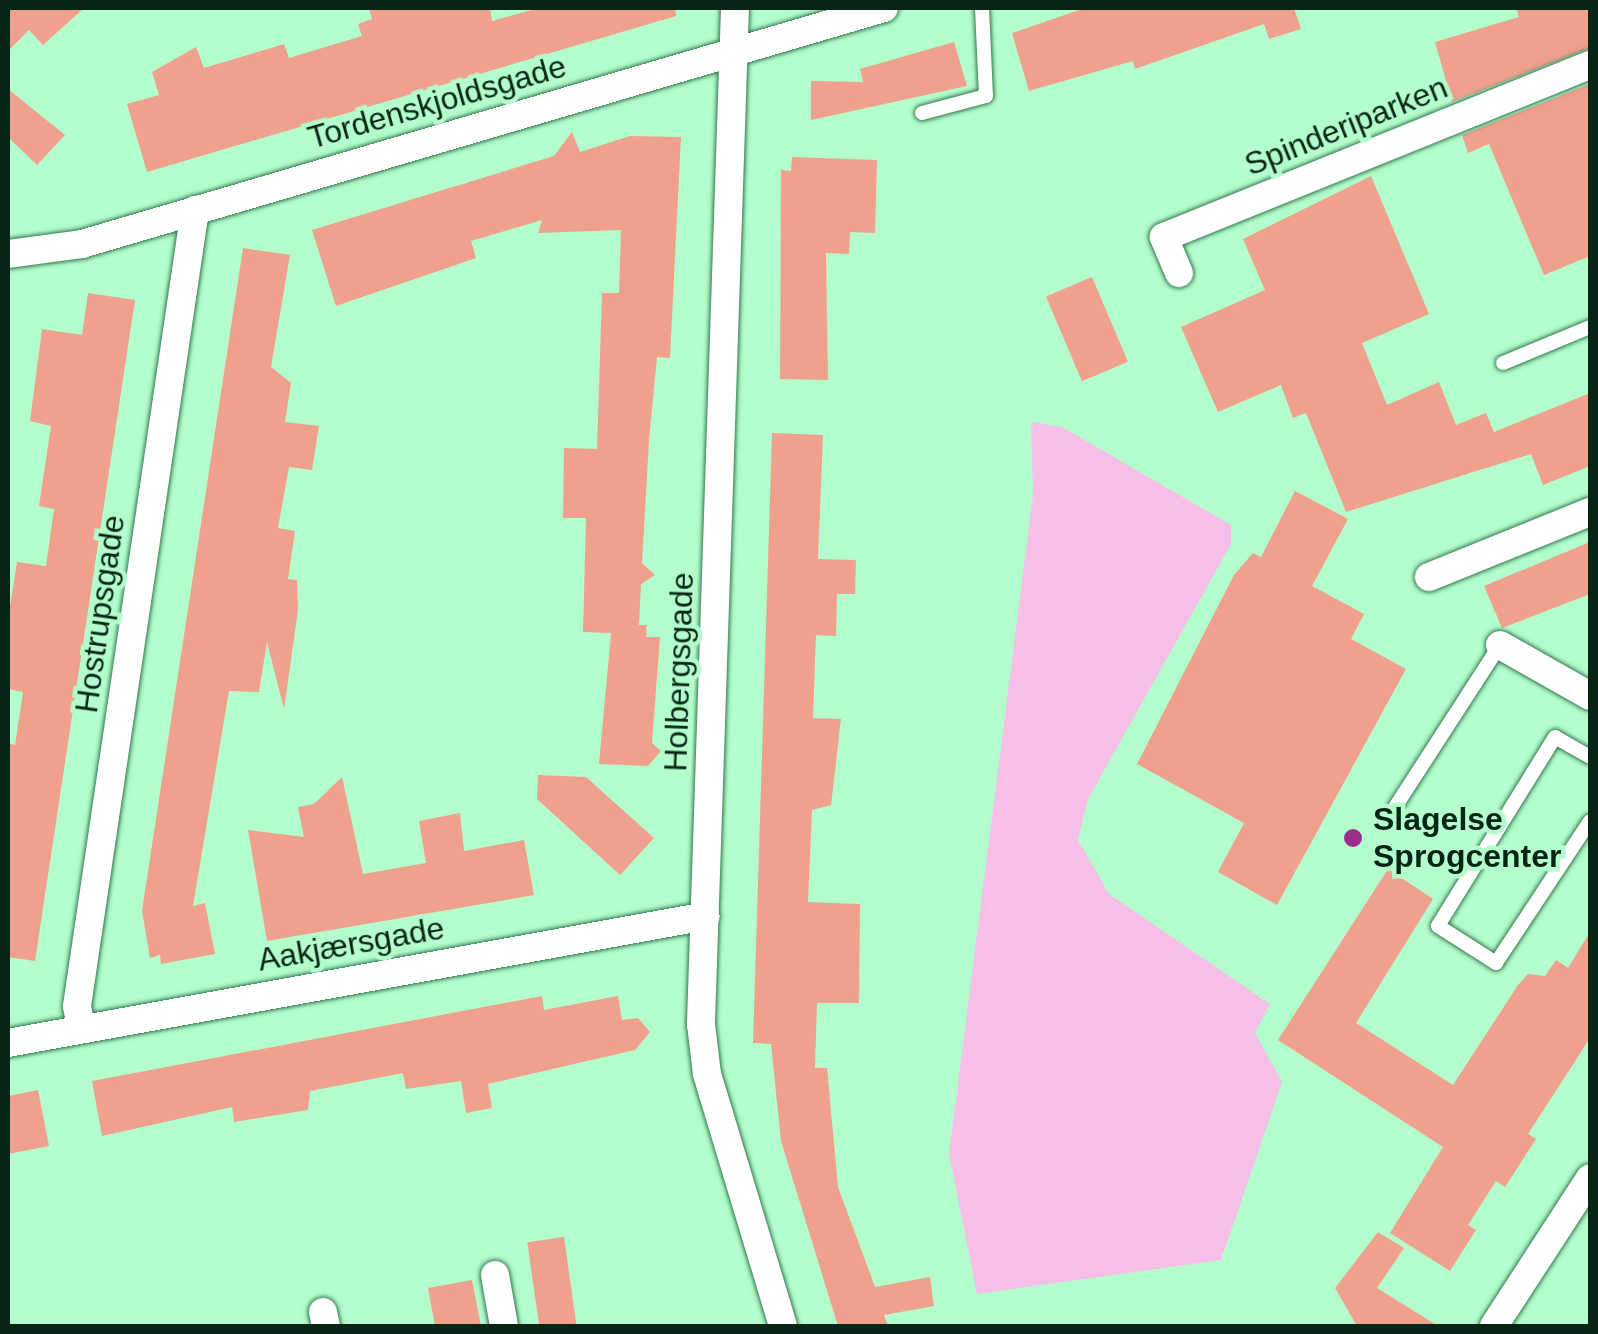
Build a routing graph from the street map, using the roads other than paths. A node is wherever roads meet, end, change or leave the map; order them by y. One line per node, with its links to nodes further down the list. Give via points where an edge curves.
1 (735, 8): 4 (street, Holbergsgade)
2 (884, 8): 4 (street, Tordenskjoldsgade)
3 (982, 8): 6 (lane, via 986,96)
4 (734, 52): 7 (street, Tordenskjoldsgade); 19 (street, Holbergsgade)
5 (1590, 65): 9 (street, Spinderiparken, via 1164,237)
6 (922, 113)
7 (195, 210): 8 (street, Tordenskjoldsgade, via 82,244); 20 (street, Hostrupsgade, via 76,1006)
8 (8, 254)
9 (1179, 272)
10 (1590, 327): 11 (lane)
11 (1503, 363)
12 (1590, 512): 13 (street)
13 (1429, 578)
14 (1500, 646): 15 (street); 17 (lane)
15 (1590, 696)
16 (1590, 757): 18 (lane, via 1555,736 1438,926 1496,963)
17 (1390, 815)
18 (1590, 821)
19 (706, 916): 20 (street, Aakjærsgade); 25 (street, Holbergsgade, via 707,1074)
20 (81, 1028): 21 (street, Aakjærsgade)
21 (8, 1043)
22 (1590, 1178): 26 (street)
23 (495, 1275): 24 (street)
24 (504, 1326)
25 (784, 1326)
26 (1494, 1326)

